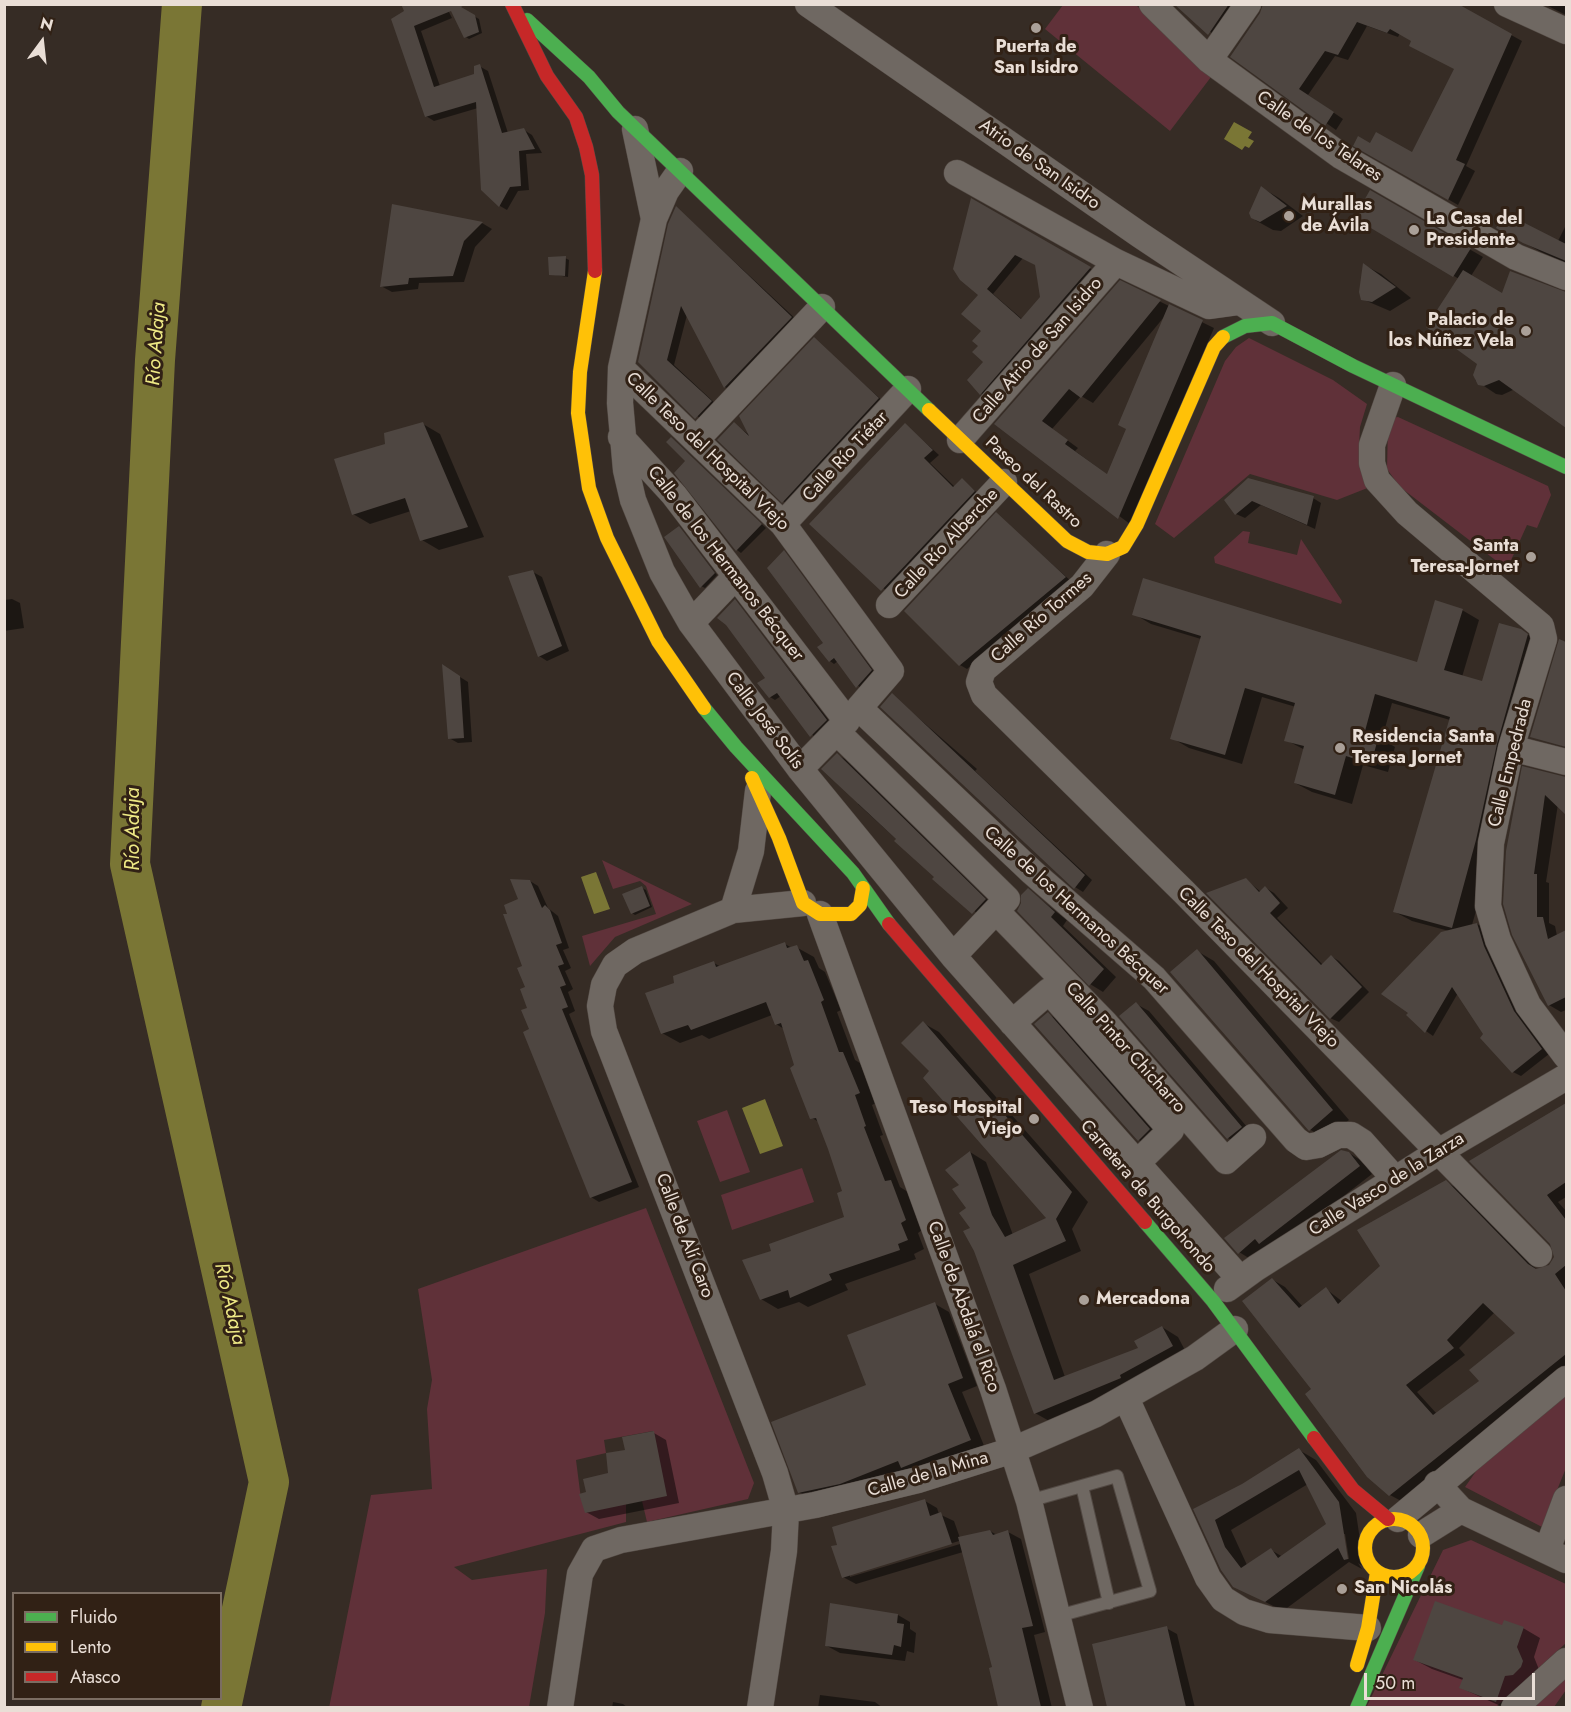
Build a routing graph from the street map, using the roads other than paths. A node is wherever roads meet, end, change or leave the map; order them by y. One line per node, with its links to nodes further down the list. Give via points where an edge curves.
1 (808, 4): 20 (street, Atrio de San Isidro)
2 (1152, 4): 7 (street, Calle de los Telares)
3 (1248, 4): 7 (street)
4 (1507, 4): 6 (street)
5 (513, 7): 8 (main road); 9 (main road, Paseo del Rastro)
6 (1566, 31)
7 (1209, 60): 19 (street, Calle de los Telares, via 1341,156 1516,257)
8 (558, 74): 9 (main road); 10 (main road, Paseo del Rastro); 10 (main road); 11 (main road)
9 (590, 77): 12 (main road, Paseo del Rastro)
10 (583, 102): 12 (main road, Paseo del Rastro); 16 (main road)
11 (557, 115)
12 (626, 120): 14 (main road, Paseo del Rastro); 17 (street)
13 (575, 162): 16 (main road)
14 (680, 171): 17 (street); 21 (main road, Paseo del Rastro)
15 (957, 173): 18 (street, Calle Atrio de San Isidro)
16 (594, 211): 38 (main road, via 597,260 580,372 578,413 589,488 607,538 658,641 694,696)
17 (654, 219): 23 (street, Calle José Solís)
18 (1116, 262): 20 (street, Calle Atrio de San Isidro, via 1209,306); 28 (street, Calle Atrio de San Isidro)
19 (1566, 277)
20 (1238, 302): 22 (street, Atrio de San Isidro)
21 (822, 307): 25 (main road, Paseo del Rastro); 27 (street)
22 (1272, 323): 24 (main road); 32 (main road, via 1245,326 1224,336 1214,347 1137,524 1123,547)
23 (621, 368): 26 (street, Calle José Solís); 27 (street, Calle Teso del Hospital Viejo)
24 (1393, 385): 29 (main road); 39 (street, Calle Empedrada, via 1372,445 1377,480 1407,513 1541,626 1544,639)
25 (908, 390): 28 (main road, Paseo del Rastro); 31 (street, Calle Río Tiétar)
26 (621, 437): 33 (street, Calle de los Hermanos Bécquer, via 674,495); 35 (street, Calle José Solís, via 640,520 662,572)
27 (696, 440): 31 (street, Calle Teso del Hospital Viejo)
28 (960, 440): 30 (main road, Paseo del Rastro)
29 (1566, 467)
30 (1004, 482): 32 (main road, Paseo del Rastro, via 1067,541 1088,552); 34 (street, Calle Río Alberche)
31 (783, 524): 37 (street, Calle Teso del Hospital Viejo, via 891,671)
32 (1107, 554): 36 (street, Calle Río Tormes, via 1082,586 983,670)
33 (736, 576): 35 (street); 37 (street, Calle de los Hermanos Bécquer)
34 (889, 605)
35 (691, 623): 41 (street, Calle José Solís)
36 (979, 682): 56 (street, Calle Teso del Hospital Viejo, via 984,695)
37 (848, 720): 41 (street, Calle Teso del Hospital Viejo); 46 (street, Calle Pintor Chicharro); 58 (street, Calle de los Hermanos Bécquer, via 1154,978 1296,1140 1306,1147 1338,1135 1351,1135)
38 (736, 747): 42 (main road); 43 (main road)
39 (1511, 748): 40 (street); 53 (street, Calle Empedrada, via 1491,843 1488,906 1498,940 1528,1005)
40 (1566, 762)
41 (800, 769): 51 (street, Calle José Solís)
42 (758, 790): 44 (main road); 48 (street, via 751,851)
43 (811, 842): 44 (main road); 45 (main road, Carretera de Burgohondo)
44 (788, 864): 47 (main road)
45 (863, 888): 49 (main road); 50 (main road, Carretera de Burgohondo)
46 (1001, 905): 51 (street); 55 (street, Calle Pintor Chicharro, via 1226,1161)
47 (812, 908): 48 (street, Calle de Alí Caro); 49 (main road); 65 (street, Calle de Abdalá el Rico, via 990,1378)
48 (733, 910): 72 (street, Calle de Alí Caro, via 635,951 615,965 604,985 600,1006 604,1031 775,1473)
49 (861, 919): 50 (main road, Carretera de Burgohondo)
50 (900, 939): 61 (main road, Carretera de Burgohondo)
51 (953, 956): 52 (street, Calle José Solís)
52 (1012, 1023): 57 (street, Calle José Solís); 57 (street, via 1049,991 1171,1130)
53 (1566, 1056)
54 (1566, 1077): 56 (street, Calle Vasco de la Zarza)
55 (1253, 1137)
56 (1440, 1151): 58 (street, Calle Vasco de la Zarza); 59 (street, Calle Teso del Hospital Viejo)
57 (1136, 1164): 60 (street, Calle José Solís)
58 (1395, 1179): 60 (street, Calle Vasco de la Zarza)
59 (1539, 1254)
60 (1240, 1279): 61 (street, Calle Vasco de la Zarza)
61 (1213, 1301): 62 (main road, Carretera de Burgohondo)
62 (1235, 1329): 64 (street, Calle de la Mina, via 1195,1358); 68 (main road, Carretera de Burgohondo)
63 (1566, 1379): 66 (street)
64 (1126, 1398): 65 (street, Calle de la Mina); 81 (street, via 1208,1578 1223,1599 1244,1612 1270,1620)
65 (1013, 1450): 70 (street, Calle de Abdalá el Rico); 72 (street, Calle de la Mina, via 918,1480)
66 (1437, 1484): 71 (street); 73 (street)
67 (1082, 1486): 70 (lane); 79 (lane); 79 (lane, via 1117,1476 1150,1592)
68 (1353, 1490): 73 (main road, Carretera de Burgohondo); 74 (main road, Carretera de Burgohondo)
69 (1566, 1499): 76 (street)
70 (1029, 1501): 80 (street, Calle de Abdalá el Rico)
71 (1461, 1510): 75 (street); 76 (street)
72 (786, 1511): 84 (street, Calle de la Mina, via 621,1540 594,1549 580,1574); 85 (street, Calle de Alí Caro, via 784,1551)
73 (1393, 1519): 74 (main road, via 1377,1525); 75 (main road, via 1411,1524)
74 (1367, 1535): 78 (main road, via 1368,1562)
75 (1421, 1535): 77 (main road, via 1424,1552)
76 (1556, 1555)
77 (1418, 1566): 78 (main road, via 1406,1575 1392,1577); 87 (main road)
78 (1377, 1572): 81 (main road)
79 (1109, 1603): 80 (lane)
80 (1058, 1616): 86 (street, Calle de Abdalá el Rico)
81 (1368, 1628): 83 (main road)
82 (1566, 1661): 88 (street)
83 (1350, 1681)
84 (560, 1707)
85 (760, 1707)
86 (1080, 1707)
87 (1358, 1707)
88 (1514, 1707)

